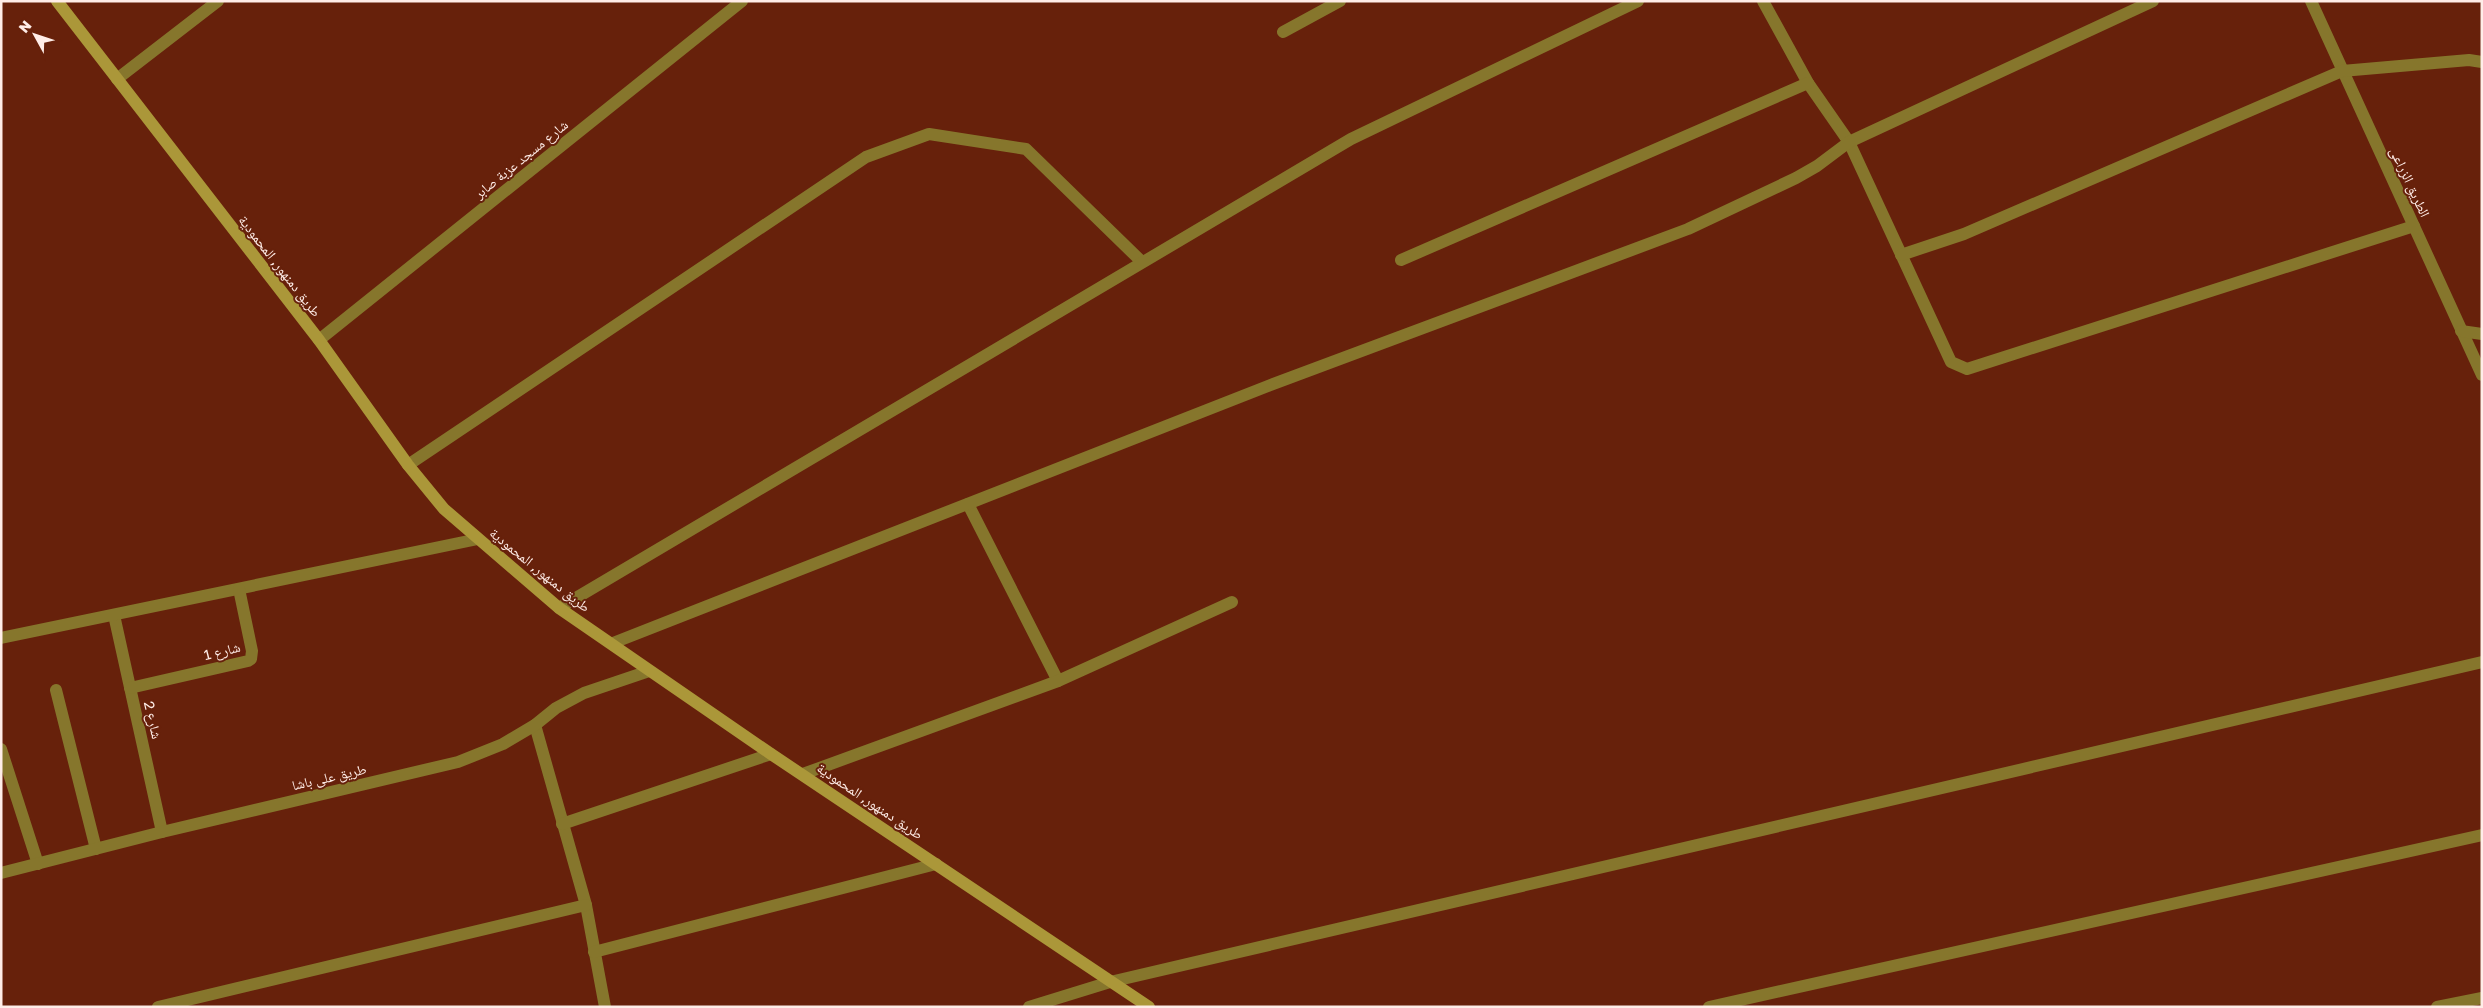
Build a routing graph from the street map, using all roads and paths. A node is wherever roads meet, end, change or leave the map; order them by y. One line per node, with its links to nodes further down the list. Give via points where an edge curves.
1 (57, 1): 12 (main road, طريق دمنهور, المحمودية)
2 (218, 1): 12 (street)
3 (742, 1): 21 (street, شارع مسجد عزبة صابر)
4 (1340, 1): 9 (street)
5 (1638, 1): 18 (street, via 1351,139)
6 (1763, 1): 13 (street)
7 (2153, 1): 14 (street)
8 (2312, 1): 11 (street, الطريق الزراعى)
9 (1283, 32)
10 (2482, 62): 11 (street, via 2469,60)
11 (2342, 71): 15 (street, الطريق الزراعى); 16 (street, via 1964,234)
12 (117, 80): 21 (main road, طريق دمنهور, المحمودية)
13 (1808, 83): 14 (street); 17 (street)
14 (1849, 142): 16 (street); 24 (street, via 1796,178 1688,229 1268,386)
15 (2414, 226): 16 (street, via 1967,369 1951,362); 19 (street, الطريق الزراعى)
16 (1901, 256)
17 (1400, 260)
18 (1142, 262): 23 (street, via 1026,149 929,134 866,157); 28 (street)
19 (2462, 331): 20 (street); 22 (street, الطريق الزراعى)
20 (2482, 334)
21 (318, 340): 23 (main road, طريق دمنهور, المحمودية)
22 (2482, 375)
23 (408, 466): 25 (main road, طريق دمنهور, المحمودية, via 444,509)
24 (968, 504): 31 (street); 34 (street)
25 (478, 539): 26 (street); 28 (main road, طريق دمنهور, المحمودية)
26 (239, 589): 29 (street); 35 (street, شارع 1, via 251,659)
27 (1232, 602): 34 (street)
28 (560, 608): 31 (main road, طريق دمنهور, المحمودية)
29 (114, 615): 30 (street); 35 (street, شارع 2)
30 (1, 638)
31 (613, 643): 33 (main road, طريق دمنهور, المحمودية)
32 (2482, 662): 50 (street)
33 (649, 671): 37 (street, طريق على باشا, via 584,693 556,708); 39 (main road, طريق دمنهور, المحمودية)
34 (1058, 681): 40 (street)
35 (130, 688): 42 (street, شارع 2)
36 (56, 690): 44 (street)
37 (535, 725): 41 (street); 42 (street, طريق على باشا, via 503,744 458,762)
38 (1, 749): 45 (street)
39 (771, 754): 40 (main road, طريق دمنهور, المحمودية); 41 (street)
40 (803, 774): 46 (main road, طريق دمنهور, المحمودية)
41 (562, 824): 48 (street)
42 (162, 832): 44 (street, طريق على باشا)
43 (2482, 835): 56 (street)
44 (96, 849): 45 (street, طريق على باشا)
45 (38, 864): 47 (street, طريق على باشا)
46 (936, 864): 49 (street); 50 (main road, طريق دمنهور, المحمودية)
47 (1, 873)
48 (586, 905): 49 (street); 52 (street)
49 (594, 952): 53 (street)
50 (1110, 982): 54 (street); 55 (main road, طريق دمنهور, المحمودية)
51 (2482, 998): 57 (street)
52 (158, 1007)
53 (605, 1007)
54 (1029, 1007)
55 (1149, 1007)
56 (1709, 1007)
57 (2437, 1007)

